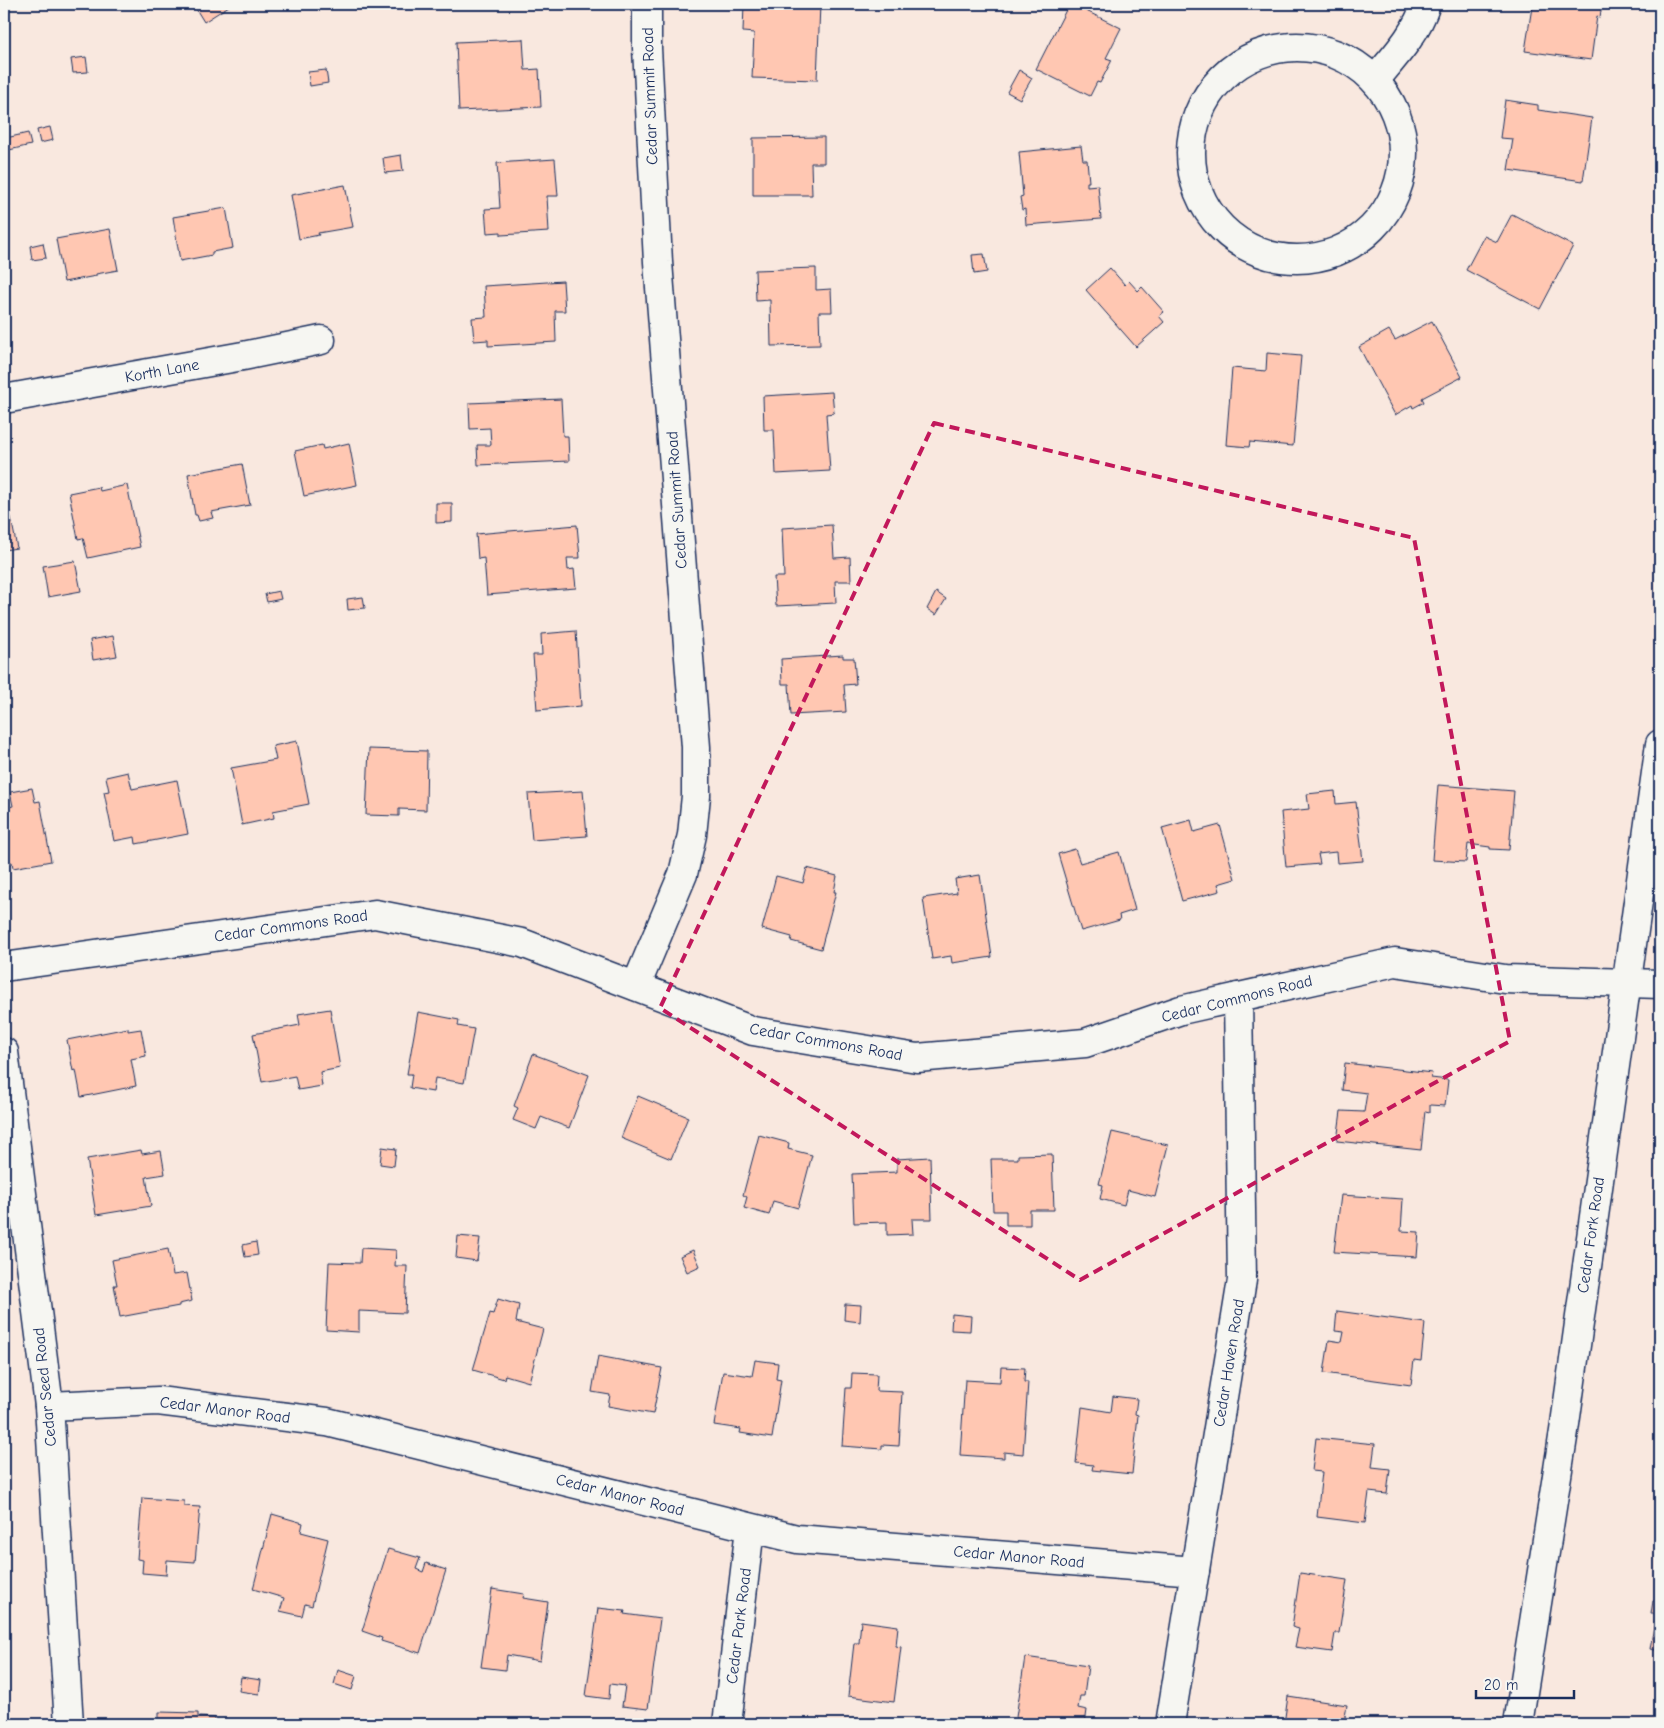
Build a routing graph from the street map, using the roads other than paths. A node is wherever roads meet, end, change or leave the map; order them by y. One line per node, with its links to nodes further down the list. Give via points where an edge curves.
1 (647, 4): 10 (street, Cedar Summit Road, via 658,252 696,747 696,796 683,874)
2 (1426, 4): 3 (street, via 1407,42)
3 (1375, 80): 3 (street, via 1335,54 1312,48 1288,47 1265,52 1224,76 1208,94 1197,115 1191,138 1190,162 1195,185 1219,226 1259,253 1282,259 1329,255 1370,231 1386,212 1396,191 1403,145 1389,100)
4 (320, 340): 5 (street, Korth Lane)
5 (4, 399)
6 (1660, 744): 8 (street, Cedar Fork Road)
7 (4, 967): 10 (street, Cedar Commons Road, via 375,914 522,943)
8 (1626, 982): 9 (street, Cedar Commons Road); 11 (street, Cedar Commons Road, via 1505,979 1395,962); 19 (street, Cedar Fork Road, via 1564,1431)
9 (1660, 984)
10 (636, 986): 11 (street, Cedar Commons Road, via 753,1031 917,1058 1085,1043 1181,1010)
11 (1238, 997): 15 (street, Cedar Haven Road, via 1242,1280)
12 (4, 1052): 13 (street, Cedar Seed Road)
13 (49, 1406): 14 (street, Cedar Manor Road, via 158,1401 326,1422); 16 (street, Cedar Seed Road)
14 (750, 1528): 15 (street, Cedar Manor Road, via 797,1539); 17 (street, Cedar Park Road)
15 (1195, 1572): 18 (street, Cedar Haven Road)
16 (69, 1724)
17 (727, 1724)
18 (1170, 1724)
19 (1518, 1724)

